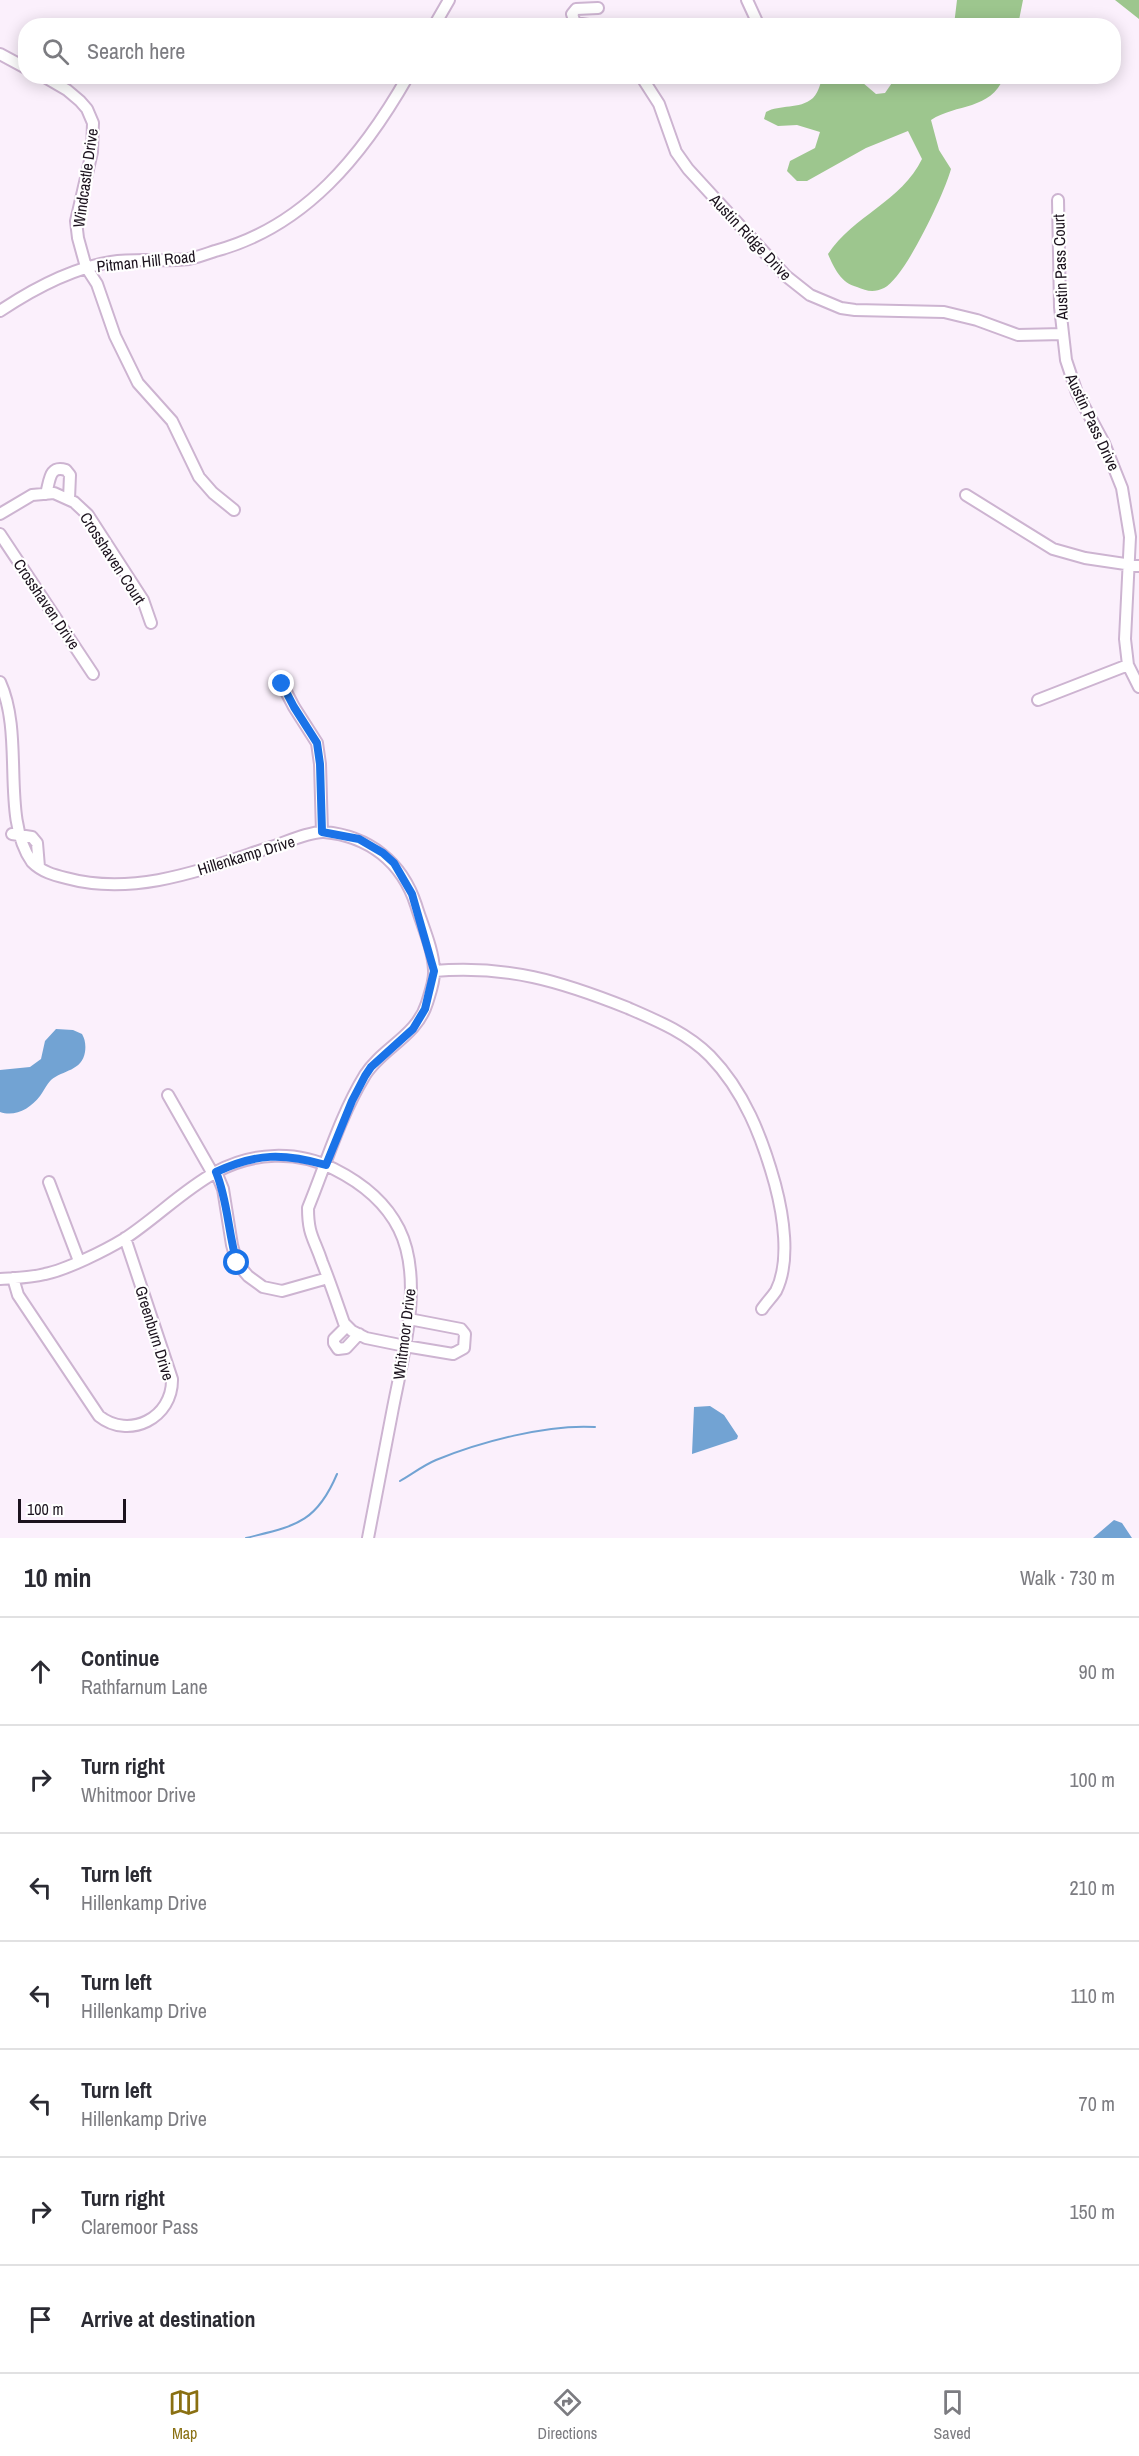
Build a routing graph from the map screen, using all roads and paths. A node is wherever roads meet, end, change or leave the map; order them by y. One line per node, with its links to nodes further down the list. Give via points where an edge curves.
1 (449, 0): 4 (street)
2 (747, 0): 6 (street)
3 (599, 4): 5 (street, via 576,9)
4 (439, 18)
5 (573, 18)
6 (755, 18)
7 (0, 54): 8 (street)
8 (18, 64)
9 (57, 84): 13 (street, Windcastle Drive, via 80,101 93,123 92,152 76,221)
10 (404, 84): 13 (street, Pitman Hill Road, via 341,172 293,215 262,235 190,258)
11 (646, 84): 15 (street, Austin Ridge Drive, via 660,104 676,152 688,169 786,276 810,295 841,308 944,312 1018,335)
12 (1058, 200): 15 (street, Austin Pass Court)
13 (86, 267): 14 (street, Pitman Hill Road); 19 (street, Windcastle Drive, via 97,284 115,336 138,383 172,421 200,477)
14 (0, 311)
15 (1063, 334): 22 (street, Austin Pass Drive, via 1070,377 1122,488)
16 (46, 494): 18 (street, Crosshaven Court); 18 (street, Crosshaven Court, via 53,470 59,468 70,475); 20 (street, via 32,495)
17 (966, 495): 22 (street, via 1053,549)
18 (69, 499): 23 (street, Crosshaven Court, via 88,515 143,600)
19 (234, 510)
20 (0, 514)
21 (0, 534): 25 (street, Crosshaven Drive)
22 (1133, 565): 24 (street, Austin Pass Drive, via 1125,639)
23 (151, 623)
24 (1128, 665): 28 (street, Austin Pass Drive); 29 (street)
25 (93, 674)
26 (0, 682): 31 (street, Hillenkamp Drive, via 8,713 6,800)
27 (282, 684): 30 (street, via 317,743)
28 (1139, 687)
29 (1038, 700)
30 (322, 832): 32 (street, Hillenkamp Drive, via 150,882 85,884); 33 (street, Hillenkamp Drive, via 359,839 394,863 412,894)
31 (12, 834): 32 (street, Hillenkamp Drive); 32 (street, via 32,837 37,843)
32 (39, 867)
33 (434, 971): 35 (street, Hillenkamp Drive, via 425,1009 413,1029 365,1076); 43 (street, via 492,970 543,978 584,990 662,1023 690,1038 711,1057 748,1109 780,1201 784,1259 776,1290)
34 (168, 1095): 36 (street)
35 (326, 1165): 36 (street, Whitmoor Drive, via 270,1155); 41 (street, Hillenkamp Drive, via 308,1208 308,1222); 44 (street, Whitmoor Drive, via 360,1182 399,1229 410,1266)
36 (215, 1173): 38 (street, Whitmoor Drive); 41 (street, via 223,1189 237,1263 248,1276 263,1287 282,1290)
37 (49, 1182): 39 (street)
38 (125, 1238): 39 (street, Whitmoor Drive); 40 (street, Greenburn Drive, via 172,1379 166,1407 142,1423 123,1426 99,1416 18,1295)
39 (79, 1260): 40 (street, Whitmoor Drive, via 46,1274)
40 (13, 1278): 42 (street, Whitmoor Drive)
41 (328, 1278): 45 (street, Hillenkamp Drive)
42 (0, 1279)
43 (762, 1309)
44 (409, 1319): 47 (street, Whitmoor Drive); 47 (street, via 461,1329 466,1342 460,1352 453,1354)
45 (347, 1326): 46 (street); 46 (street, via 334,1339 338,1349 346,1348)
46 (359, 1334): 47 (street)
47 (405, 1346): 48 (street, Whitmoor Drive)
48 (368, 1538)

